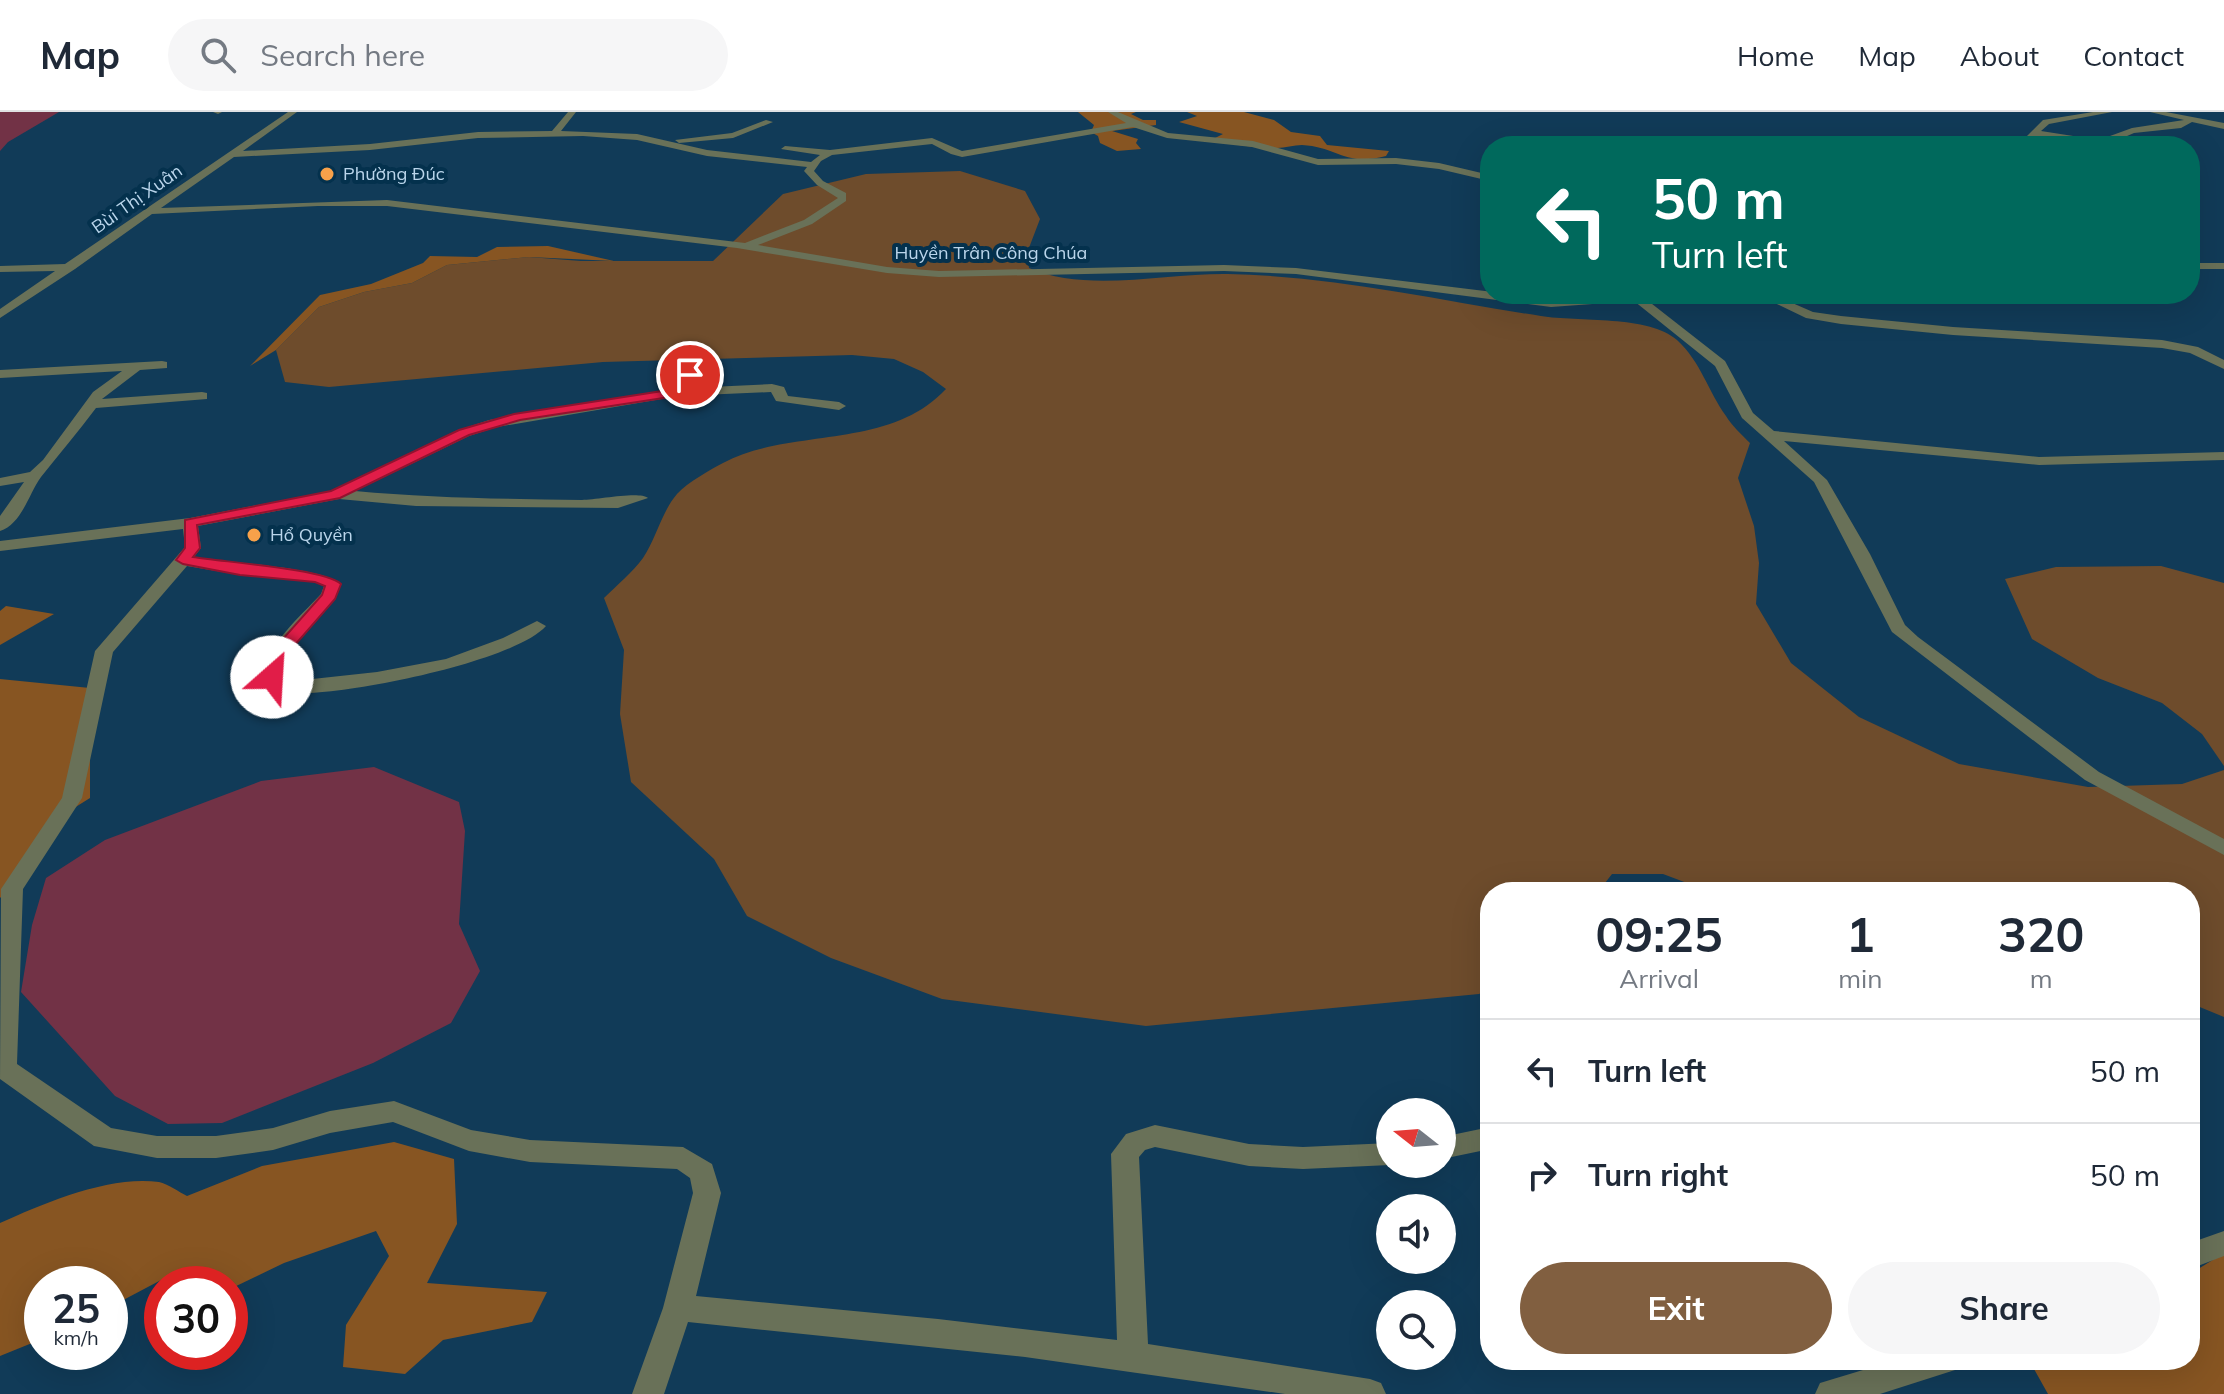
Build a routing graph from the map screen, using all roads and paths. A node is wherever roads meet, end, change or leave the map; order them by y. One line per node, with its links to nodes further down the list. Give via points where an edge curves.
1 (293, 112): 20 (street, Bùi Thị Xuân)
2 (572, 112): 13 (street)
3 (1112, 112): 10 (street)
4 (2041, 112): 9 (street)
5 (2108, 112): 9 (street)
6 (2154, 112): 7 (street)
7 (2189, 121): 11 (street); 16 (street)
8 (769, 122): 17 (street, via 723,136)
9 (2046, 122): 12 (street)
10 (1134, 124): 19 (street, via 971,154 954,154 932,141); 22 (street, via 1190,139 1253,144 1318,162 1396,161)
11 (2224, 126)
12 (2035, 133): 14 (street); 15 (street)
13 (554, 134): 17 (street); 20 (street, via 455,136 370,147)
14 (2032, 136)
15 (2053, 136)
16 (2120, 136)
17 (651, 141): 21 (street)
18 (785, 149): 19 (street)
19 (830, 153): 21 (street)
20 (233, 154): 23 (street, Bùi Thị Xuân)
21 (811, 165): 24 (street, via 813,177 843,199 796,228)
22 (1480, 176)
23 (152, 211): 24 (street, Huyền Trân Công Chúa, via 387,203); 27 (street, Bùi Thị Xuân)
24 (745, 247): 29 (street, Huyền Trân Công Chúa, via 939,274 1224,268 1296,271)
25 (2200, 266): 26 (street)
26 (2224, 266)
27 (71, 267): 28 (street); 32 (street, Bùi Thị Xuân)
28 (0, 269)
29 (1480, 294)
30 (1645, 304): 42 (street, via 1720,364 1747,415)
31 (1784, 304): 34 (street, via 1822,317 1953,331 2162,344 2194,350)
32 (0, 314)
33 (162, 365): 35 (street)
34 (2224, 365)
35 (137, 366): 36 (street); 40 (street)
36 (0, 374)
37 (690, 375): 38 (street)
38 (679, 392): 41 (street, via 772,388 786,400); 46 (street, via 494,423)
39 (202, 396): 40 (street)
40 (91, 404): 44 (street)
41 (839, 406)
42 (1768, 435): 43 (street, via 2039,461); 53 (street, via 1820,480 1898,628 1912,641 2092,776)
43 (2224, 456)
44 (35, 475): 45 (street); 49 (street)
45 (0, 482)
46 (335, 495): 47 (street, via 587,505); 48 (street)
47 (640, 498)
48 (190, 523): 50 (street); 51 (street, via 193,548)
49 (0, 526)
50 (0, 546)
51 (183, 560): 52 (street, via 318,577 333,584 329,596 279,653 272,670 276,682 294,687 450,664); 59 (street, via 104,651 72,798 12,889 4,1068 104,1138 157,1147 216,1147 273,1139 394,1111 469,1140 530,1151 683,1158 702,1172 707,1193)
52 (537, 626)
53 (2224, 848)
54 (1480, 1140): 55 (street)
55 (1456, 1145)
56 (1376, 1155): 60 (street, via 1303,1158 1249,1155 1155,1136 1136,1142 1125,1154)
57 (2224, 1243): 58 (street)
58 (2200, 1252)
59 (678, 1308): 60 (street); 62 (street)
60 (1133, 1355): 63 (street)
61 (1909, 1370): 64 (street)
62 (648, 1394)
63 (1370, 1394)
64 (1831, 1394)

